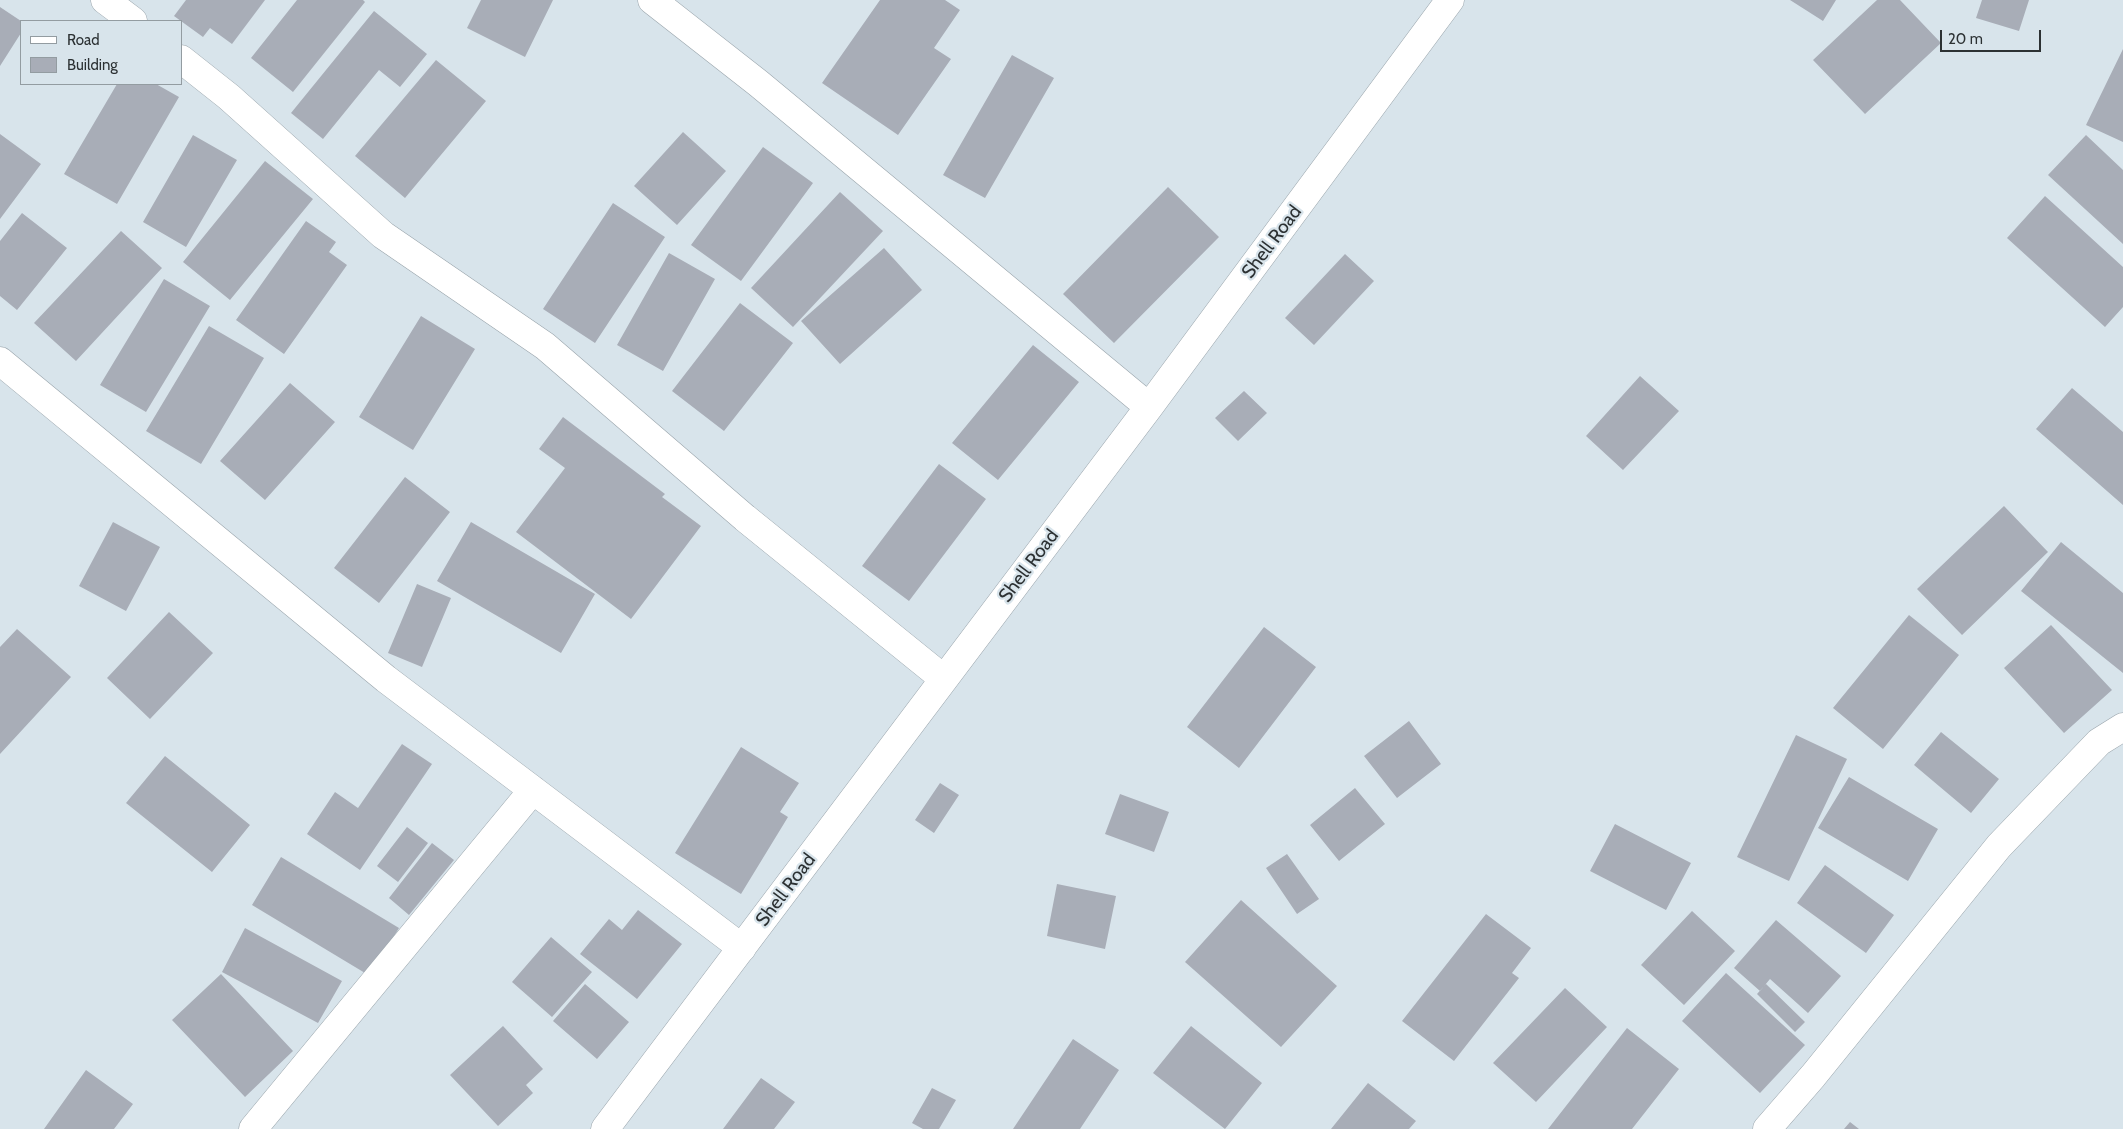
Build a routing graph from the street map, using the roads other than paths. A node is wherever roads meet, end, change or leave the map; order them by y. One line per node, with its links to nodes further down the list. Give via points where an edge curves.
1 (106, 0): 4 (street)
2 (652, 0): 7 (street, via 758,83)
3 (1450, 0): 7 (street, Shell Road)
4 (132, 20)
5 (182, 60): 8 (street, via 229,97 383,235 545,346 744,518)
6 (0, 361): 10 (street, via 386,679)
7 (1149, 407): 8 (street, Shell Road)
8 (944, 679): 11 (street, Shell Road)
9 (2123, 728): 14 (street, via 2099,742 1999,846)
10 (533, 790): 11 (street); 12 (street)
11 (742, 948): 13 (street, Shell Road)
12 (253, 1129)
13 (605, 1129)
14 (1767, 1129)

